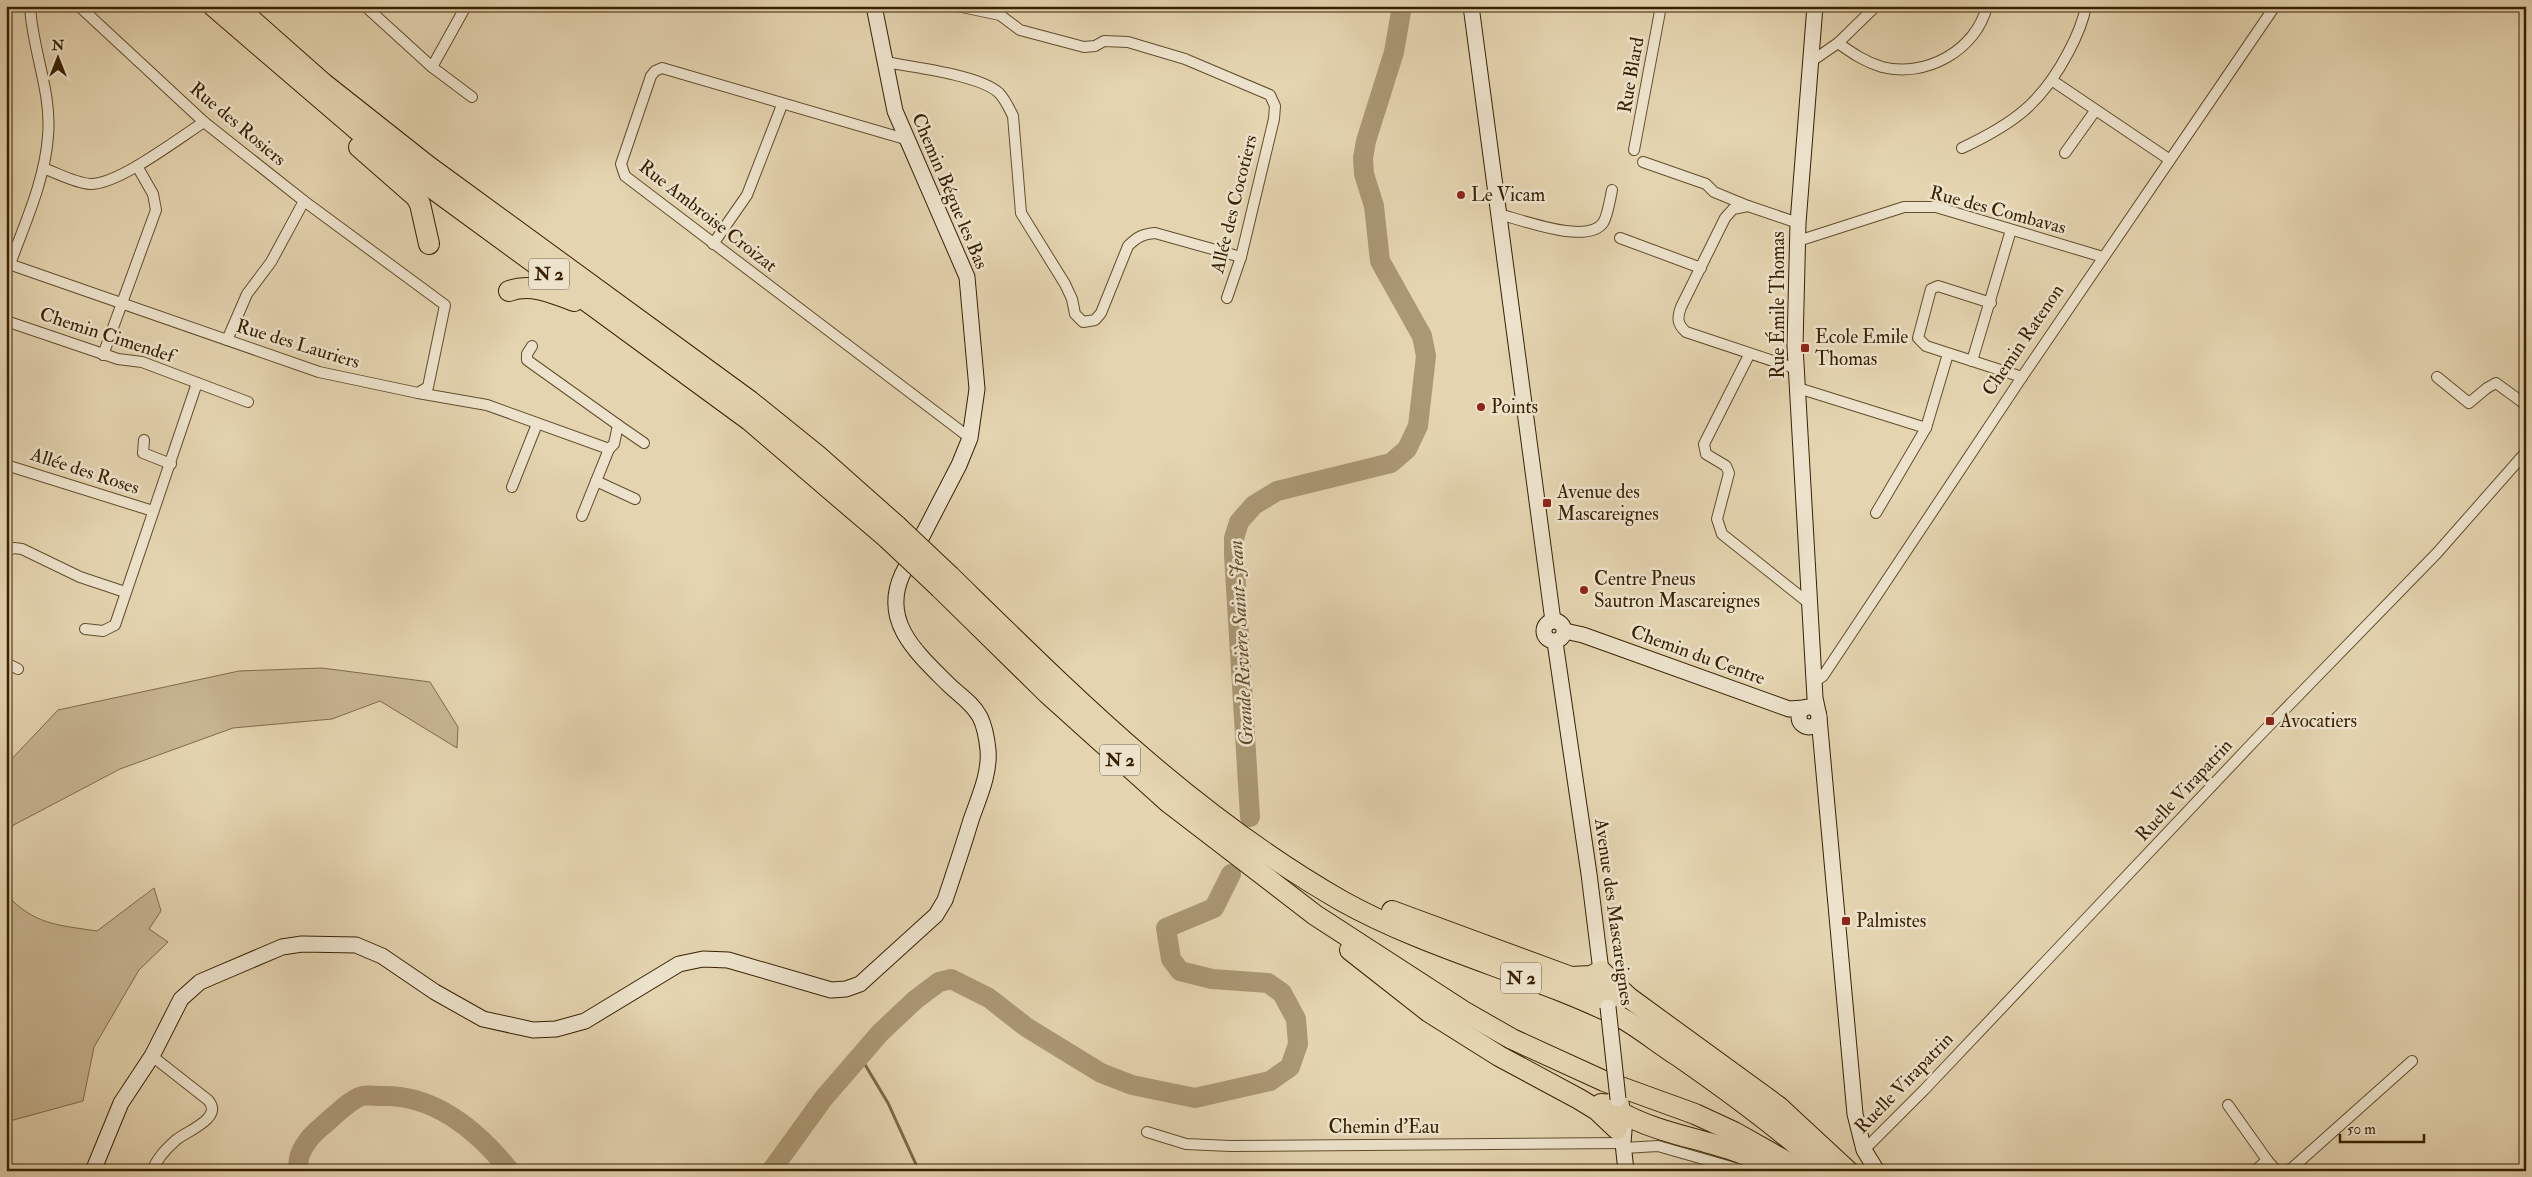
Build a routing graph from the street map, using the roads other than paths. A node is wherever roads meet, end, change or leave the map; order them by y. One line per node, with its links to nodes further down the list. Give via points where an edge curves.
1 (30, 6): 33 (street, via 46,100 48,134)
2 (79, 6): 25 (street, Rue des Rosiers)
3 (213, 6): 19 (highway, N 2)
4 (236, 6): 84 (highway, N 2, via 323,83 428,166 750,401 817,455)
5 (466, 6): 20 (street)
6 (874, 6): 17 (street, Chemin Bégue les Bas)
7 (957, 6): 44 (street, Allée des Cocotiers, via 1000,16 1020,30 1084,47 1116,40 1184,59 1264,91 1274,100 1274,119)
8 (1471, 6): 37 (street)
9 (1661, 6): 28 (street, Rue Blard)
10 (1815, 6): 18 (street, Rue Émile Thomas)
11 (1876, 6): 16 (street)
12 (1987, 6): 16 (street, via 1974,34 1957,52 1933,65 1907,69 1882,67 1860,59)
13 (2086, 6): 21 (street, via 2078,33)
14 (2275, 6): 30 (street, Chemin Ratenon)
15 (368, 8): 20 (street)
16 (1838, 43): 18 (street)
17 (885, 62): 26 (street, Chemin Bégue les Bas, via 895,111); 44 (street, via 974,80 998,92 1013,116 1021,213 1065,284 1075,314 1083,322 1095,320 1101,313 1128,246 1136,238 1155,233)
18 (1809, 63): 38 (street, Rue Émile Thomas)
19 (282, 67): 42 (highway, via 299,94 416,197); 52 (highway, N 2, via 432,188)
20 (432, 67): 22 (street)
21 (2053, 81): 24 (street); 27 (street, via 2026,111 1997,131)
22 (472, 97)
23 (782, 105): 26 (street, Rue Ambroise Croizat); 43 (street, via 747,195); 43 (street, Rue Ambroise Croizat, via 668,68 655,71 651,76 621,164 622,171)
24 (2095, 111): 29 (street); 30 (street)
25 (204, 122): 32 (street); 35 (street, Rue des Rosiers)
26 (905, 139): 71 (street, Chemin Bégue les Bas, via 967,277 977,389)
27 (1962, 148)
28 (1634, 150)
29 (2065, 153)
30 (2170, 160): 45 (street, Chemin Ratenon)
31 (1643, 162): 36 (street, via 1706,184 1714,192)
32 (137, 166): 33 (street, via 108,180 90,184); 51 (street, via 153,194 156,210)
33 (43, 168): 46 (street)
34 (1612, 190): 37 (street, via 1604,222 1588,233 1569,232)
35 (304, 202): 54 (street, via 271,262 246,294); 65 (street, Rue des Rosiers, via 446,305 428,386)
36 (1748, 206): 38 (street); 47 (street, via 1740,206 1728,213)
37 (1499, 214): 90 (street, via 1553,621 1560,622)
38 (1798, 223): 41 (street, Rue Émile Thomas)
39 (2011, 230): 41 (street, Rue des Combavas, via 1920,205); 45 (street, Rue des Combavas); 50 (street)
40 (1620, 238): 47 (street)
41 (1798, 240): 60 (street, Rue Émile Thomas)
42 (429, 244)
43 (713, 244): 71 (street, Rue Ambroise Croizat)
44 (1241, 257): 49 (street, Allée des Cocotiers)
45 (2103, 257): 61 (street, Chemin Ratenon)
46 (8, 264): 51 (street, Rue des Lauriers)
47 (1701, 268): 57 (street, via 1681,307 1680,326 1686,332)
48 (509, 291): 52 (highway, via 519,288 552,292)
49 (1227, 298)
50 (1991, 303): 58 (street, via 1938,286 1931,289 1918,338 1926,346); 59 (street)
51 (121, 304): 54 (street, Rue des Lauriers); 56 (street)
52 (603, 314): 84 (highway, N 2, via 749,420)
53 (6, 321): 56 (street, Chemin Cimendef)
54 (227, 340): 65 (street, Rue des Lauriers, via 319,372)
55 (532, 346): 69 (street, via 527,360)
56 (103, 354): 63 (street, Chemin Cimendef, via 142,362)
57 (1749, 354): 60 (street); 88 (street, Rue Émile Thomas, via 1704,444 1706,454 1726,466 1729,473 1717,524 1722,534)
58 (1948, 354): 59 (street); 70 (street)
59 (1972, 361): 61 (street)
60 (1797, 369): 64 (street, Rue Émile Thomas)
61 (2022, 377): 93 (street, Chemin Ratenon, via 1824,676)
62 (2437, 377): 67 (street, via 2469,403 2496,383)
63 (197, 383): 66 (street, Chemin Cimendef); 76 (street)
64 (1798, 388): 70 (street); 88 (street, Rue Émile Thomas)
65 (418, 393): 68 (street, Rue des Lauriers, via 487,405)
66 (248, 402)
67 (2526, 405)
68 (537, 424): 74 (street, Rue des Lauriers); 79 (street)
69 (618, 425): 73 (street); 74 (street, via 614,444)
70 (1926, 428): 82 (street)
71 (970, 438): 101 (street, Chemin Bégue les Bas, via 895,590 894,605 898,623 910,643 949,685 970,702 980,718 988,750 987,773 946,900 936,916 860,984 831,990 728,960 703,959 679,964 584,1021 556,1029 532,1030 483,1018 435,992 382,956 356,945 302,944 282,947 200,982 181,999)
72 (144, 440): 76 (street, via 143,453)
73 (644, 443)
74 (609, 449): 78 (street)
75 (2523, 460): 106 (street, Ruelle Virapatrin)
76 (171, 464): 81 (street)
77 (6, 465): 81 (street, Allée des Roses)
78 (596, 482): 80 (street); 83 (street)
79 (512, 487)
80 (636, 499)
81 (153, 511): 87 (street)
82 (1876, 513)
83 (582, 516)
84 (892, 533): 86 (highway, N 2, bridge)
85 (6, 551): 87 (street, via 22,549 80,577)
86 (945, 582): 95 (highway, N 2); 96 (highway, N 2, via 1047,693 1168,802)
87 (125, 592): 89 (street, via 112,627 103,631)
88 (1810, 604): 93 (street, Rue Émile Thomas)
89 (84, 629)
90 (1560, 636): 94 (street, Chemin du Centre, via 1583,635 1789,709); 97 (street, Avenue des Mascareignes)
91 (6, 663): 92 (street)
92 (18, 669)
93 (1814, 682): 94 (street)
94 (1810, 713): 106 (street, via 1820,743 1855,1114)
95 (1201, 807): 98 (highway, via 1348,891 1394,912); 114 (highway, N 2, via 1281,864 1386,923 1622,1019 1775,1125)
96 (1315, 915): 104 (highway, via 1338,941 1429,1012 1499,1056 1579,1099 1610,1105); 113 (highway, N 2, via 1512,1039 1604,1081 1695,1114)
97 (1601, 971): 98 (highway, via 1591,976); 99 (highway); 100 (street, Avenue des Mascareignes, via 1600,985)
98 (1571, 977): 100 (highway, via 1592,986)
99 (1628, 998): 100 (highway); 115 (highway, via 1779,1107)
100 (1607, 1004): 104 (street, Avenue des Mascareignes, bridge)
101 (152, 1056): 108 (street, via 120,1103); 109 (street, via 208,1100 213,1111 177,1139 160,1156)
102 (2412, 1061): 119 (street)
103 (2228, 1105): 107 (street)
104 (1622, 1128): 105 (street, Chemin d'Eau, via 1230,1146 1186,1144); 110 (street, Avenue des Mascareignes); 111 (street, Chemin d'Eau, via 1658,1146); 112 (highway, via 1650,1126 1732,1150)
105 (1147, 1132)
106 (1864, 1150): 116 (street)
107 (2267, 1160): 117 (street); 118 (street)
108 (93, 1171)
109 (152, 1171)
110 (1626, 1171)
111 (1745, 1171)
112 (1777, 1171)
113 (1803, 1171)
114 (1827, 1171)
115 (1848, 1171)
116 (1877, 1171)
117 (2255, 1171)
118 (2277, 1171)
119 (2286, 1171)

